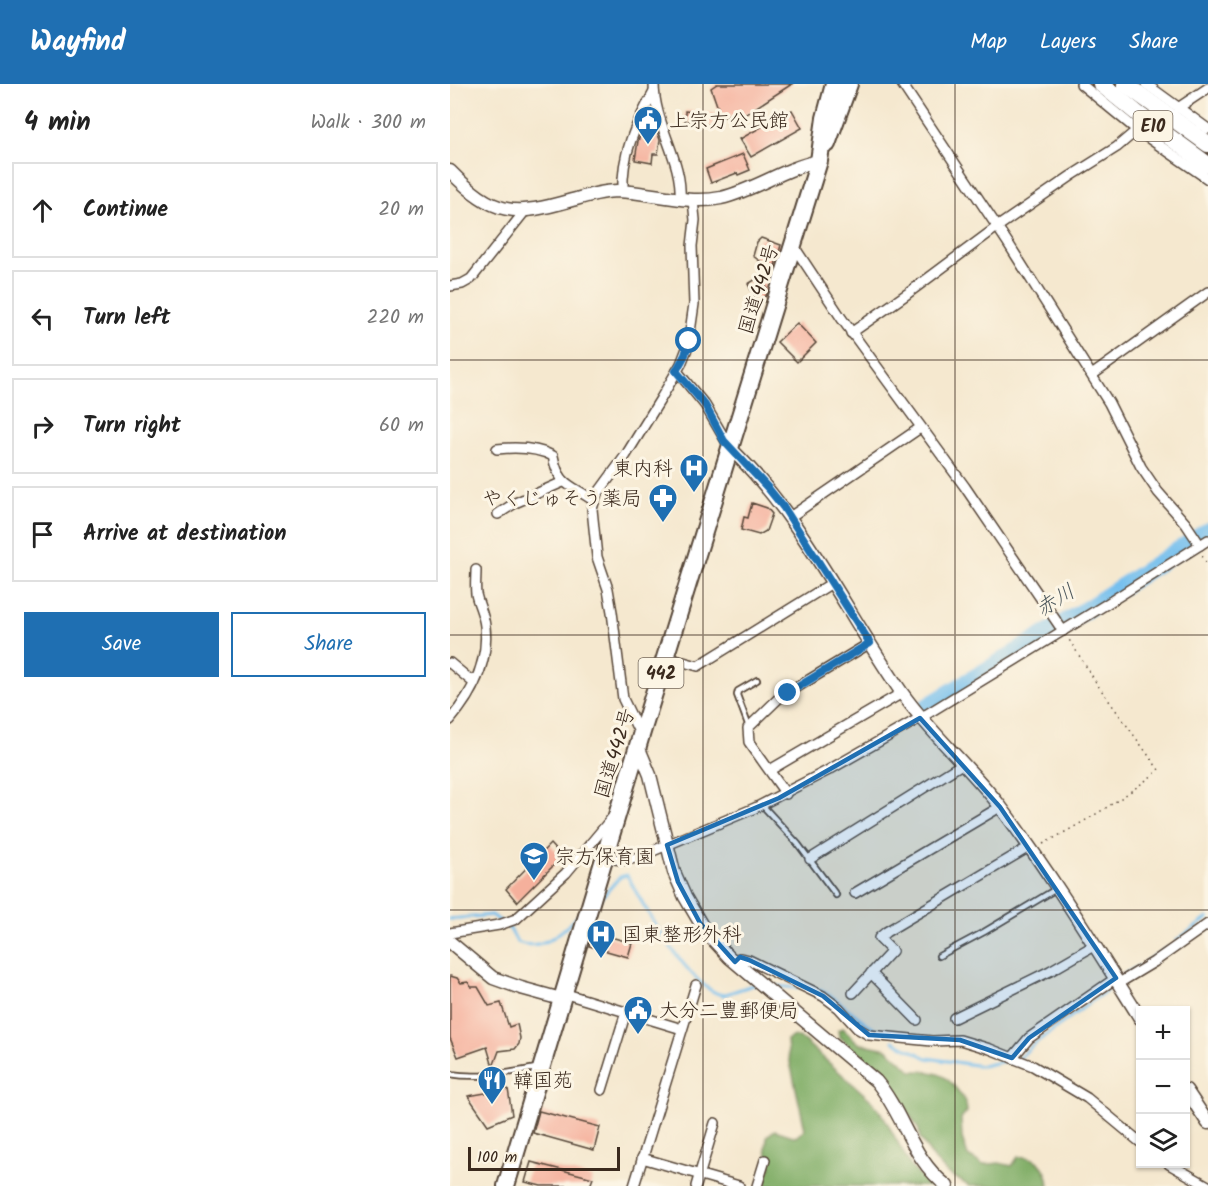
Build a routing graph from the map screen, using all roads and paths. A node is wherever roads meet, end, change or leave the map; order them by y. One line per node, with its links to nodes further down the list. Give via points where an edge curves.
1 (834, 84): 14 (highway, 国道442号 / 442)
2 (849, 84): 14 (highway, 国道442号 / 442)
3 (902, 84): 21 (street)
4 (1081, 84): 12 (street)
5 (1101, 84): 15 (highway, E10)
6 (1125, 84): 13 (highway, E10)
7 (1146, 84): 10 (street)
8 (654, 88): 18 (street, via 629,143 622,171); 19 (street, via 658,115)
9 (1208, 88): 10 (street)
10 (1178, 108): 11 (street)
11 (1208, 129)
12 (1137, 130): 17 (street); 21 (street, via 1118,147)
13 (1208, 144)
14 (819, 161): 19 (street, via 735,194); 22 (highway, 国道442号 / 442)
15 (1208, 165)
16 (450, 171): 20 (street, via 488,203)
17 (1208, 179)
18 (623, 192): 19 (street); 20 (street, via 601,193)
19 (687, 199): 26 (street, via 695,220 692,323 688,346)
20 (525, 211): 23 (street, via 471,279)
21 (997, 226): 25 (street); 27 (street)
22 (793, 245): 25 (street); 29 (highway, 国道442号 / 442)
23 (450, 286)
24 (1208, 292): 27 (street)
25 (851, 333): 28 (street)
26 (676, 371): 29 (street, via 705,405); 32 (street)
27 (1092, 375): 35 (street, via 1141,467)
28 (920, 428): 34 (street); 39 (street)
29 (730, 448): 34 (street); 41 (highway, 国道442号 / 442)
30 (497, 449): 31 (street, via 516,447 553,456)
31 (562, 482): 32 (street); 33 (street)
32 (594, 501): 49 (street, via 596,550 610,600 622,694)
33 (498, 514)
34 (790, 517): 38 (street)
35 (1202, 544): 36 (path); 39 (street)
36 (1208, 565)
37 (476, 570): 44 (street, via 475,591 485,624 485,655)
38 (832, 583): 40 (street); 41 (street, via 698,666)
39 (1063, 631): 46 (street); 57 (path, via 1158,770 1092,818)
40 (870, 643): 45 (street); 48 (street, via 779,698)
41 (665, 657): 49 (highway, 国道442号 / 442)
42 (450, 663): 44 (street)
43 (757, 680): 48 (lane, via 737,695)
44 (474, 683): 47 (street)
45 (902, 693): 46 (street); 51 (street)
46 (920, 718): 50 (street); 52 (street)
47 (450, 720)
48 (749, 727): 51 (street, via 749,742)
49 (640, 742): 55 (highway, 国道442号 / 442); 56 (street)
50 (962, 764): 54 (street); 59 (street)
51 (770, 770): 52 (street)
52 (786, 794): 53 (street)
53 (762, 805): 56 (street); 59 (lane)
54 (1000, 807): 57 (street); 61 (street)
55 (620, 808): 58 (highway, 国道442号 / 442); 64 (street, via 566,873 516,919 499,926)
56 (667, 845): 58 (street, via 630,859); 68 (street, via 678,882 700,923)
57 (1031, 849): 60 (street); 69 (street, via 886,932 879,938 892,951)
58 (604, 858): 73 (highway, 国道442号 / 442)
59 (810, 859): 62 (lane)
60 (1058, 887): 66 (street); 67 (lane)
61 (855, 893)
62 (836, 895)
63 (1208, 924): 70 (street, via 1154,962)
64 (450, 933)
65 (450, 942): 73 (street, via 493,978)
66 (1095, 945): 70 (street); 76 (street, via 1040,977)
67 (939, 956)
68 (735, 962): 79 (street, via 739,958 749,960 823,996 869,1035 960,1040); 96 (street, via 876,1081 891,1100 920,1157)
69 (871, 973): 72 (street); 77 (street)
70 (1117, 981): 75 (street); 79 (street, via 1029,1038)
71 (696, 985): 78 (street)
72 (853, 993)
73 (562, 996): 74 (street); 80 (highway, 国道442号 / 442)
74 (626, 1012): 78 (street); 82 (street)
75 (1136, 1012)
76 (954, 1018)
77 (917, 1020)
78 (682, 1029): 87 (street)
79 (1012, 1058): 86 (street, via 1041,1070 1087,1098)
80 (541, 1067): 81 (lane, via 496,1075); 91 (highway, 国道442号 / 442)
81 (450, 1074)
82 (602, 1090)
83 (1190, 1097): 85 (street)
84 (715, 1123): 90 (street)
85 (1208, 1123)
86 (1136, 1139)
87 (642, 1158): 90 (street); 92 (street)
88 (765, 1160): 95 (street)
89 (1176, 1168): 97 (street)
90 (699, 1175): 93 (street); 94 (street)
91 (506, 1186)
92 (634, 1186)
93 (696, 1186)
94 (739, 1186)
95 (757, 1186)
96 (947, 1186)
97 (1208, 1186)

